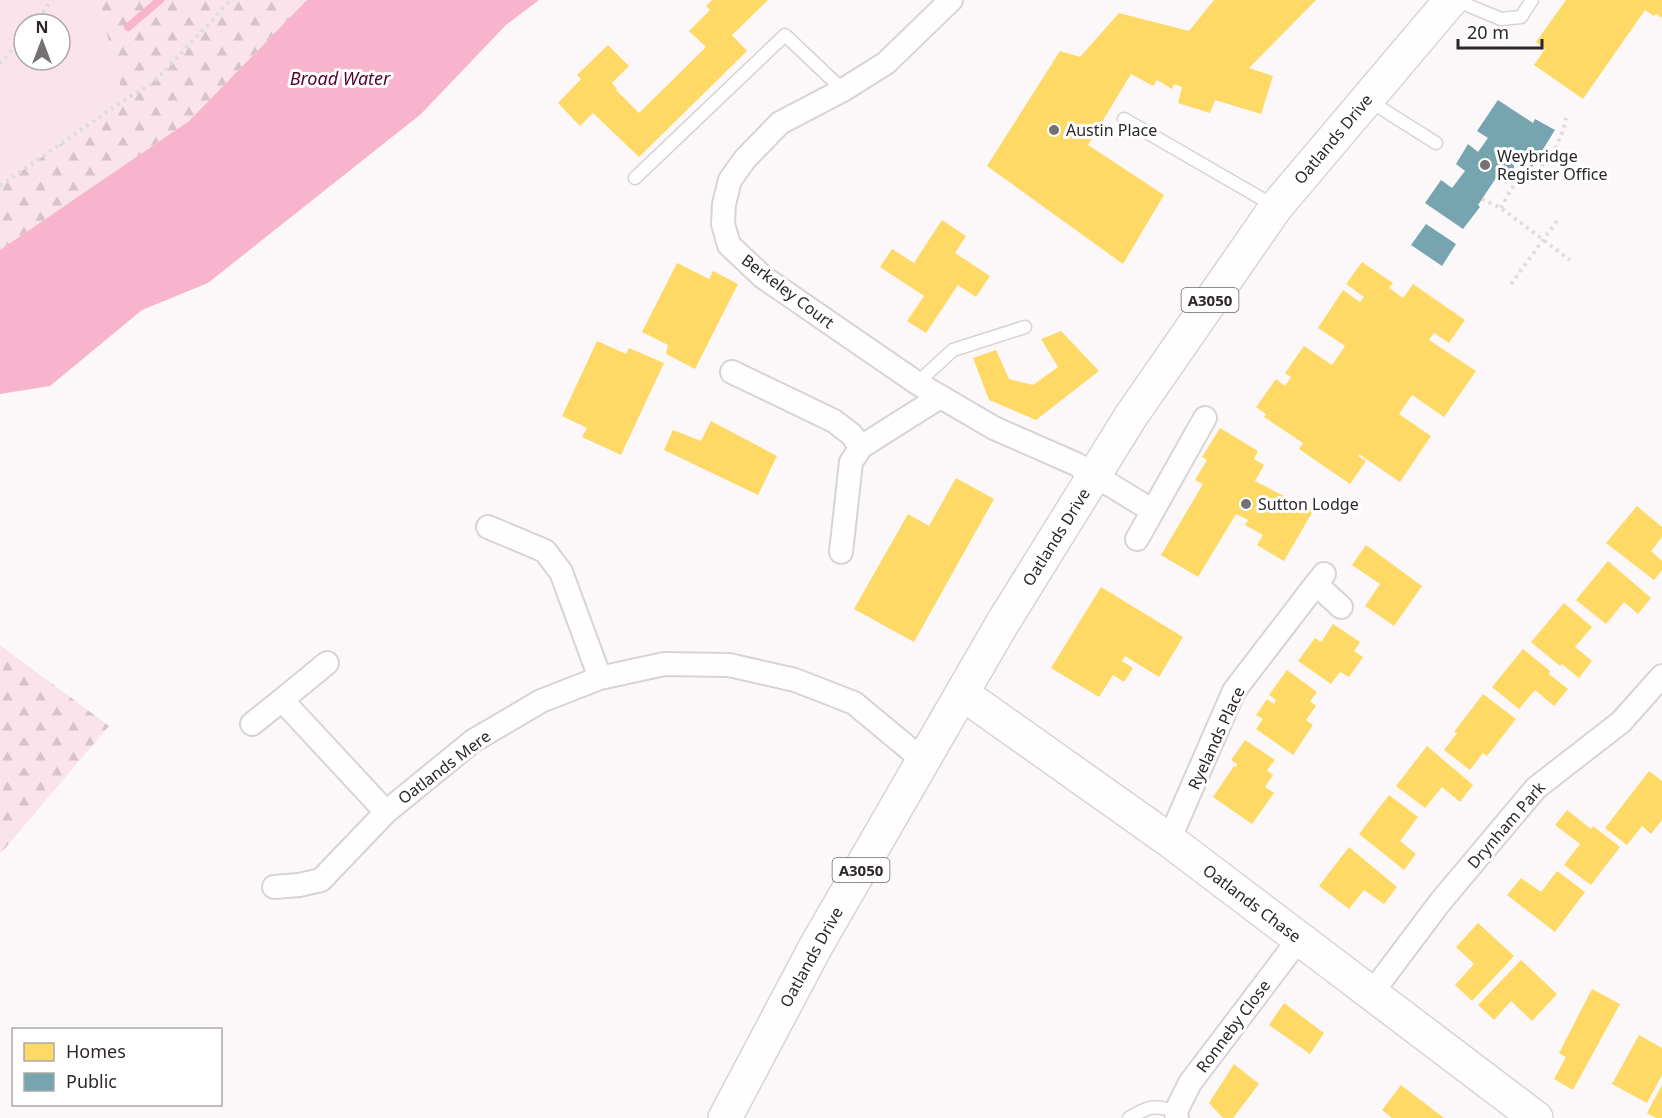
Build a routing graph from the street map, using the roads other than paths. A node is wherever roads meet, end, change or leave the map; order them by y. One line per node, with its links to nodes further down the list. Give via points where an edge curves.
1 (951, 0): 4 (street, Berkeley Court, via 886,63)
2 (1453, 0): 3 (lane, via 1501,19 1521,17); 5 (main road, Oatlands Drive / A3050)
3 (1532, 0)
4 (843, 90): 8 (lane, via 785,35); 12 (street, Berkeley Court, via 780,123 745,159 730,180 723,224 729,246 763,277)
5 (1368, 99): 7 (lane); 9 (main road, Oatlands Drive / A3050)
6 (1124, 119): 9 (lane)
7 (1436, 143)
8 (635, 178)
9 (1276, 207): 16 (main road, Oatlands Drive / A3050)
10 (1025, 327): 12 (lane, via 953,350)
11 (732, 372): 15 (street, via 834,421)
12 (917, 383): 13 (street, Berkeley Court)
13 (940, 397): 15 (street); 16 (street, Berkeley Court, via 993,428 1076,464)
14 (1205, 418): 17 (street)
15 (861, 447): 20 (street, via 851,462)
16 (1093, 476): 17 (street, Berkeley Court); 25 (main road, Oatlands Drive / A3050)
17 (1153, 511): 19 (street)
18 (488, 527): 24 (street, via 545,551 561,572)
19 (1137, 539)
20 (841, 552)
21 (1341, 607): 30 (street, Ryelands Place, via 1320,579 1234,691)
22 (327, 663): 26 (street)
23 (1662, 676): 33 (street, Drynham Park, via 1621,722 1536,788 1441,901)
24 (600, 678): 28 (street, Oatlands Mere, via 664,664 729,665 795,680 854,703); 29 (street, Oatlands Mere, via 541,701 473,741)
25 (963, 694): 28 (main road, Oatlands Drive / A3050); 30 (main road, Oatlands Chase)
26 (282, 700): 27 (street); 29 (street, Oatlands Mere)
27 (252, 724)
28 (924, 761): 35 (main road, Oatlands Drive / A3050, via 816,946)
29 (386, 812): 31 (street, Oatlands Mere, via 321,880)
30 (1169, 840): 32 (main road, Oatlands Chase)
31 (274, 887)
32 (1299, 939): 33 (main road, Oatlands Chase); 34 (street, Ronneby Close, via 1190,1083)
33 (1371, 994): 37 (main road, Oatlands Chase)
34 (1177, 1115): 36 (lane, via 1163,1108 1146,1108)
35 (725, 1118)
36 (1129, 1118)
37 (1536, 1118)

